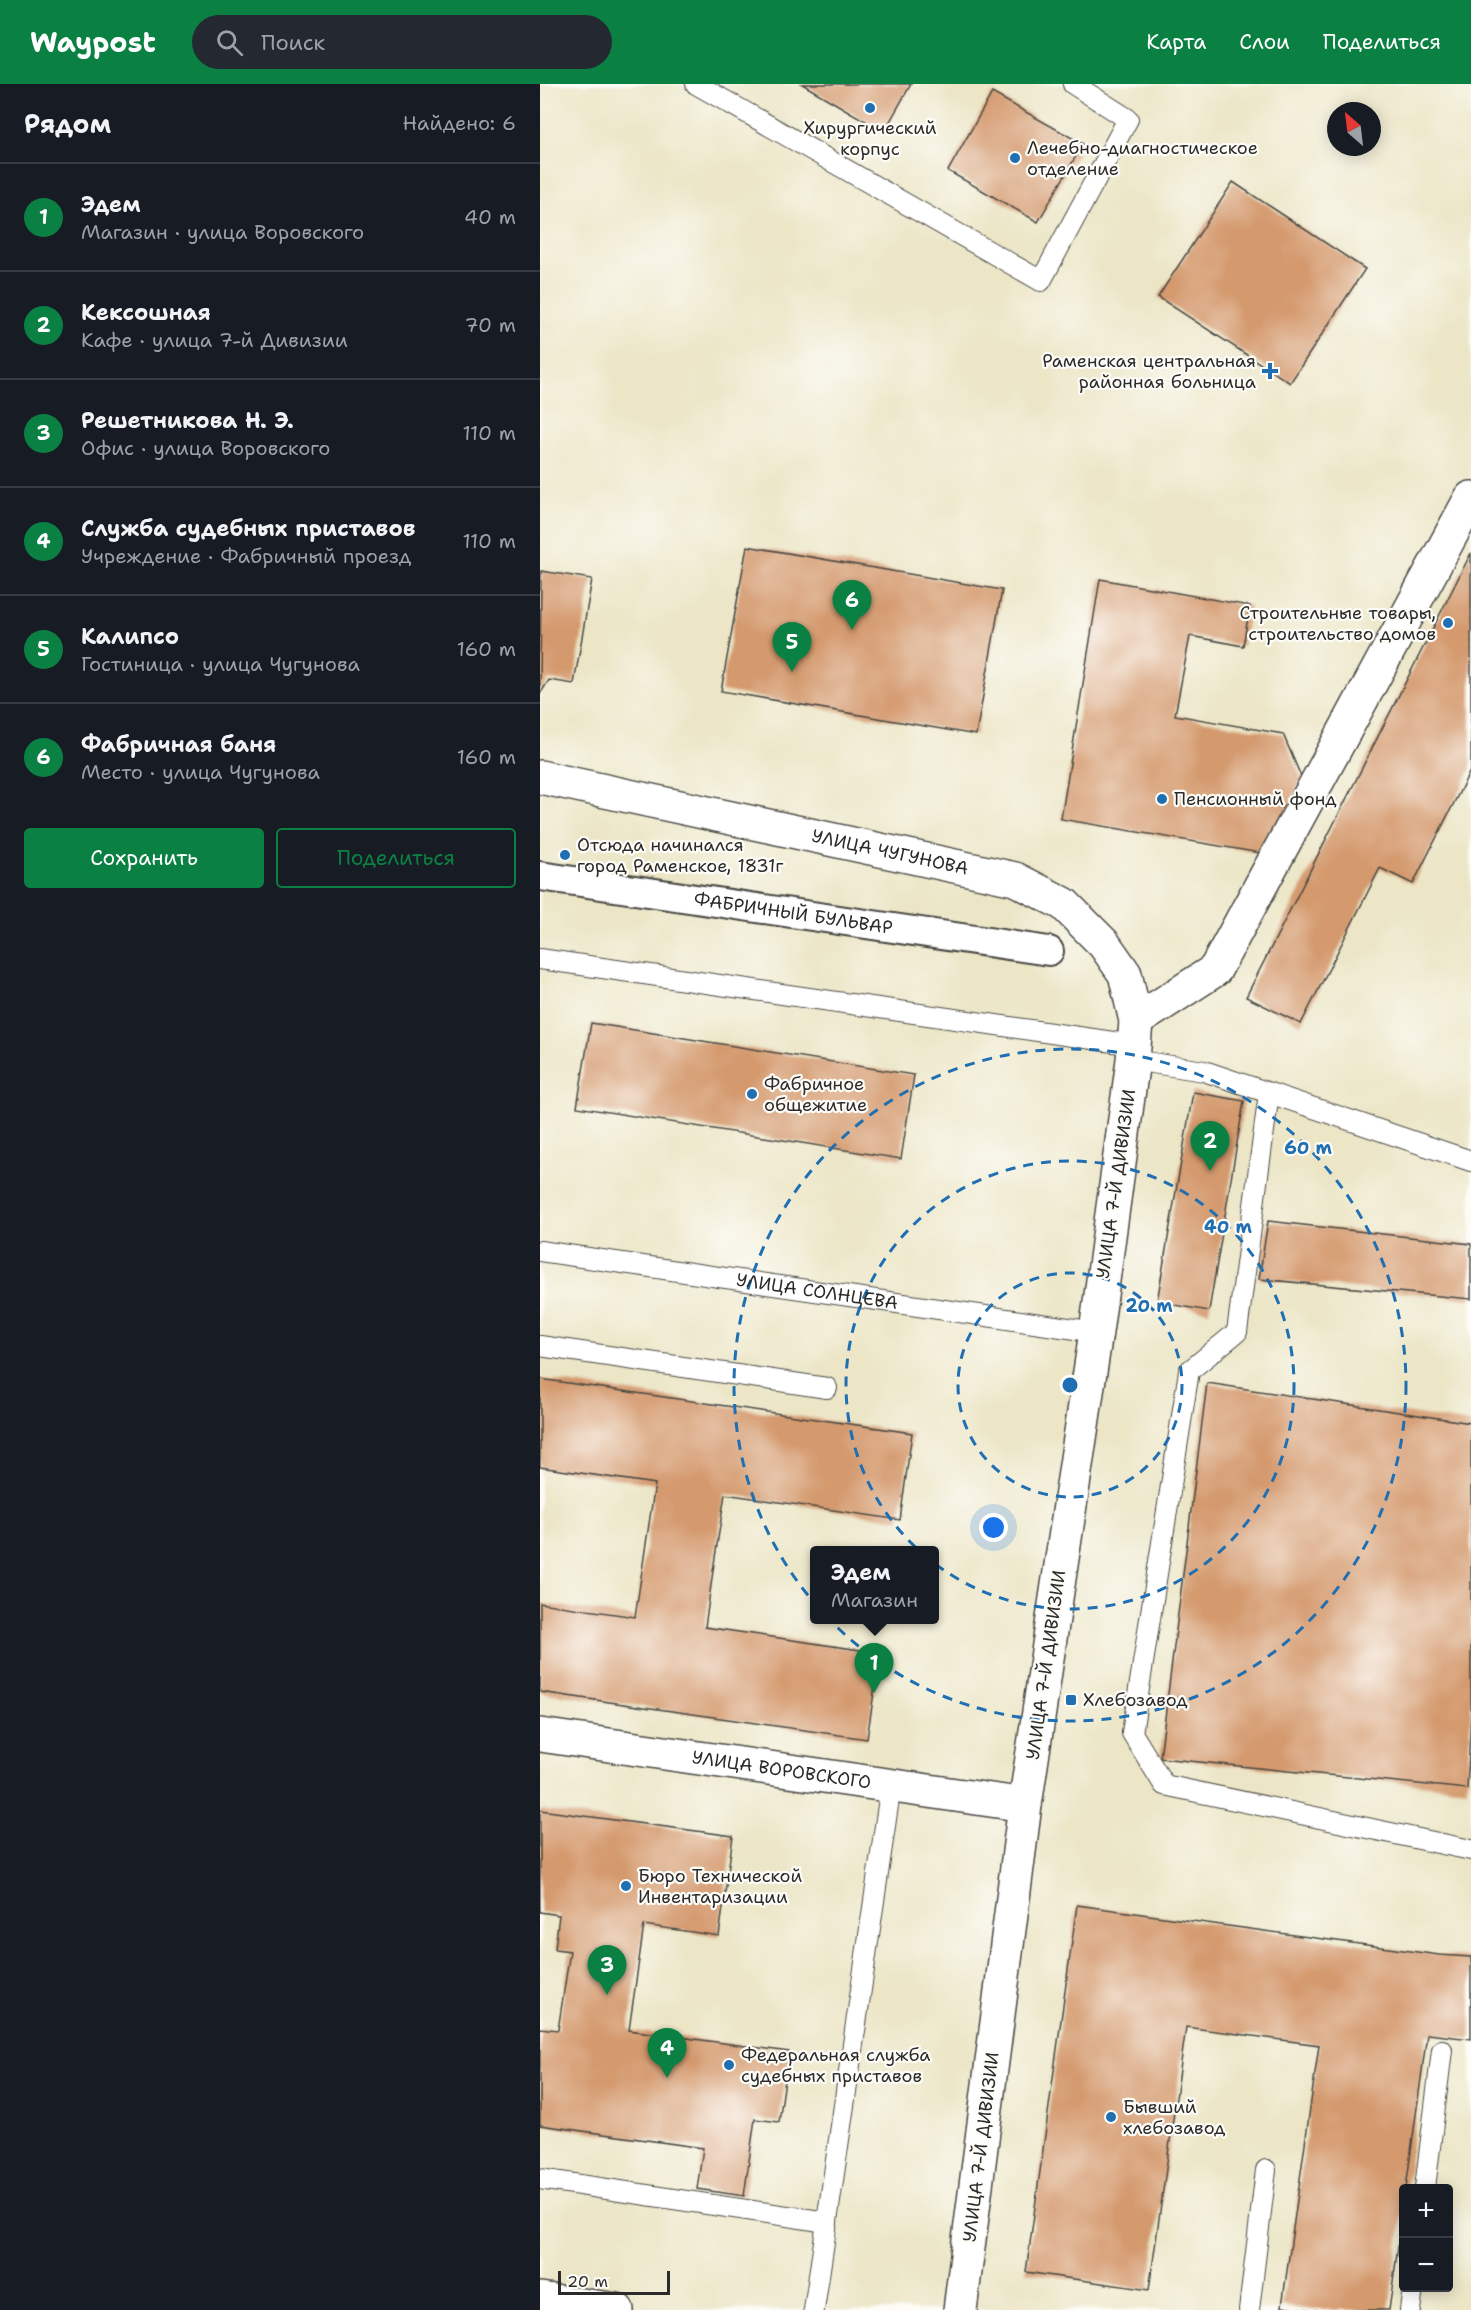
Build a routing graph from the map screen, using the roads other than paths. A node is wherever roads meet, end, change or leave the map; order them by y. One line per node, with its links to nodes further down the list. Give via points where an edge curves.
1 (696, 84): 2 (lane, via 1041,281 1128,118)
2 (1074, 84)
3 (1471, 498): 8 (main road, via 1215,970)
4 (540, 777): 8 (main road, УЛИЦА ЧУГУНОВА, via 1015,879 1064,904 1104,944 1125,974)
5 (540, 876): 6 (street, ФАБРИЧНЫЙ БУЛЬВАР)
6 (1049, 951)
7 (540, 959): 8 (lane)
8 (1135, 1042): 9 (lane); 12 (main road, УЛИЦА 7-Й ДИВИЗИИ)
9 (1269, 1093): 10 (lane); 18 (lane, via 1238,1332 1189,1371 1132,1733 1164,1785)
10 (1471, 1161)
11 (540, 1251): 12 (lane, УЛИЦА СОЛНЦЕВА)
12 (1096, 1332): 17 (main road, УЛИЦА 7-Й ДИВИЗИИ)
13 (540, 1346): 14 (lane)
14 (827, 1388)
15 (540, 1735): 16 (main road, УЛИЦА ВОРОВСКОГО)
16 (891, 1785): 17 (main road, УЛИЦА ВОРОВСКОГО); 23 (lane)
17 (1026, 1805): 28 (main road, УЛИЦА 7-Й ДИВИЗИИ)
18 (1471, 1850)
19 (1442, 2050): 22 (lane)
20 (1266, 2170): 29 (lane)
21 (540, 2179): 23 (lane)
22 (1425, 2184)
23 (827, 2222): 27 (lane)
24 (1412, 2292): 30 (lane)
25 (540, 2299): 26 (main road)
26 (617, 2310)
27 (814, 2310)
28 (960, 2310)
29 (1249, 2310)
30 (1410, 2310)

